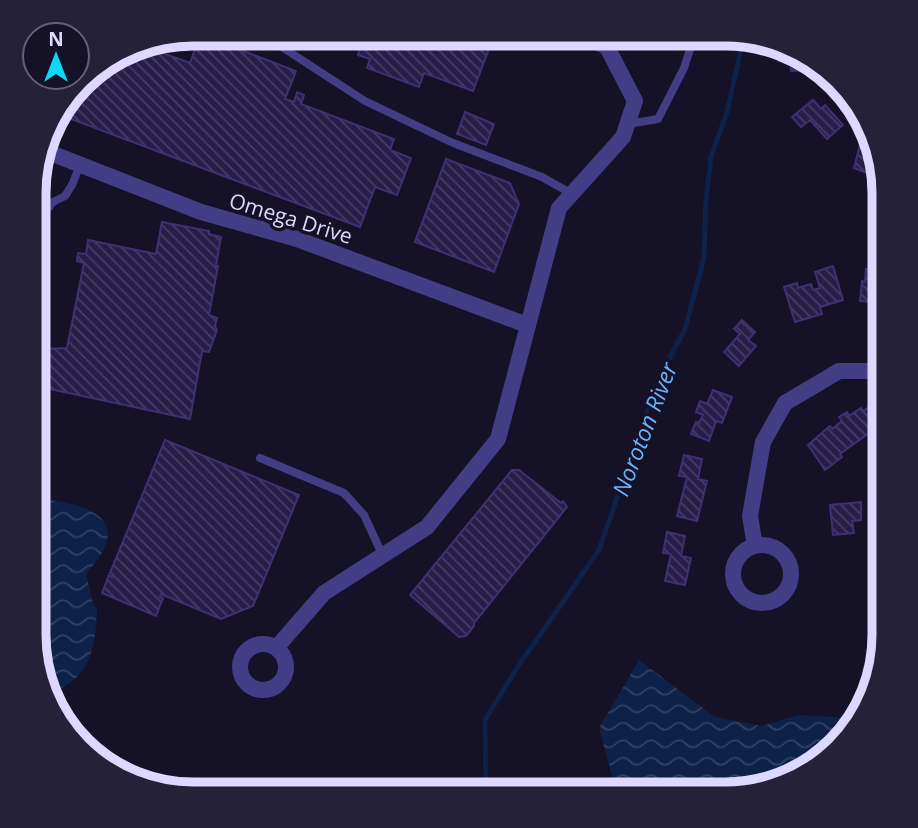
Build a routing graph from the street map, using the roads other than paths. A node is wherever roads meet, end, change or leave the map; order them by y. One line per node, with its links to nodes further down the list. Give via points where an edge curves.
1 (280, 46): 7 (lane, via 365,101)
2 (605, 46): 4 (street, via 635,101)
3 (691, 46): 4 (lane, via 658,118)
4 (628, 124): 7 (street, via 623,137)
5 (51, 153): 6 (street, Omega Drive)
6 (80, 165): 8 (lane, via 65,195); 9 (street, Omega Drive)
7 (572, 194): 9 (street, via 559,208)
8 (46, 211)
9 (527, 325): 13 (street, via 498,439 427,527)
10 (872, 371): 12 (street, via 839,371 785,403 763,442 750,516)
11 (260, 458): 13 (lane, via 344,493 364,515)
12 (755, 545)
13 (382, 554): 14 (street, via 324,593)
14 (276, 648)

